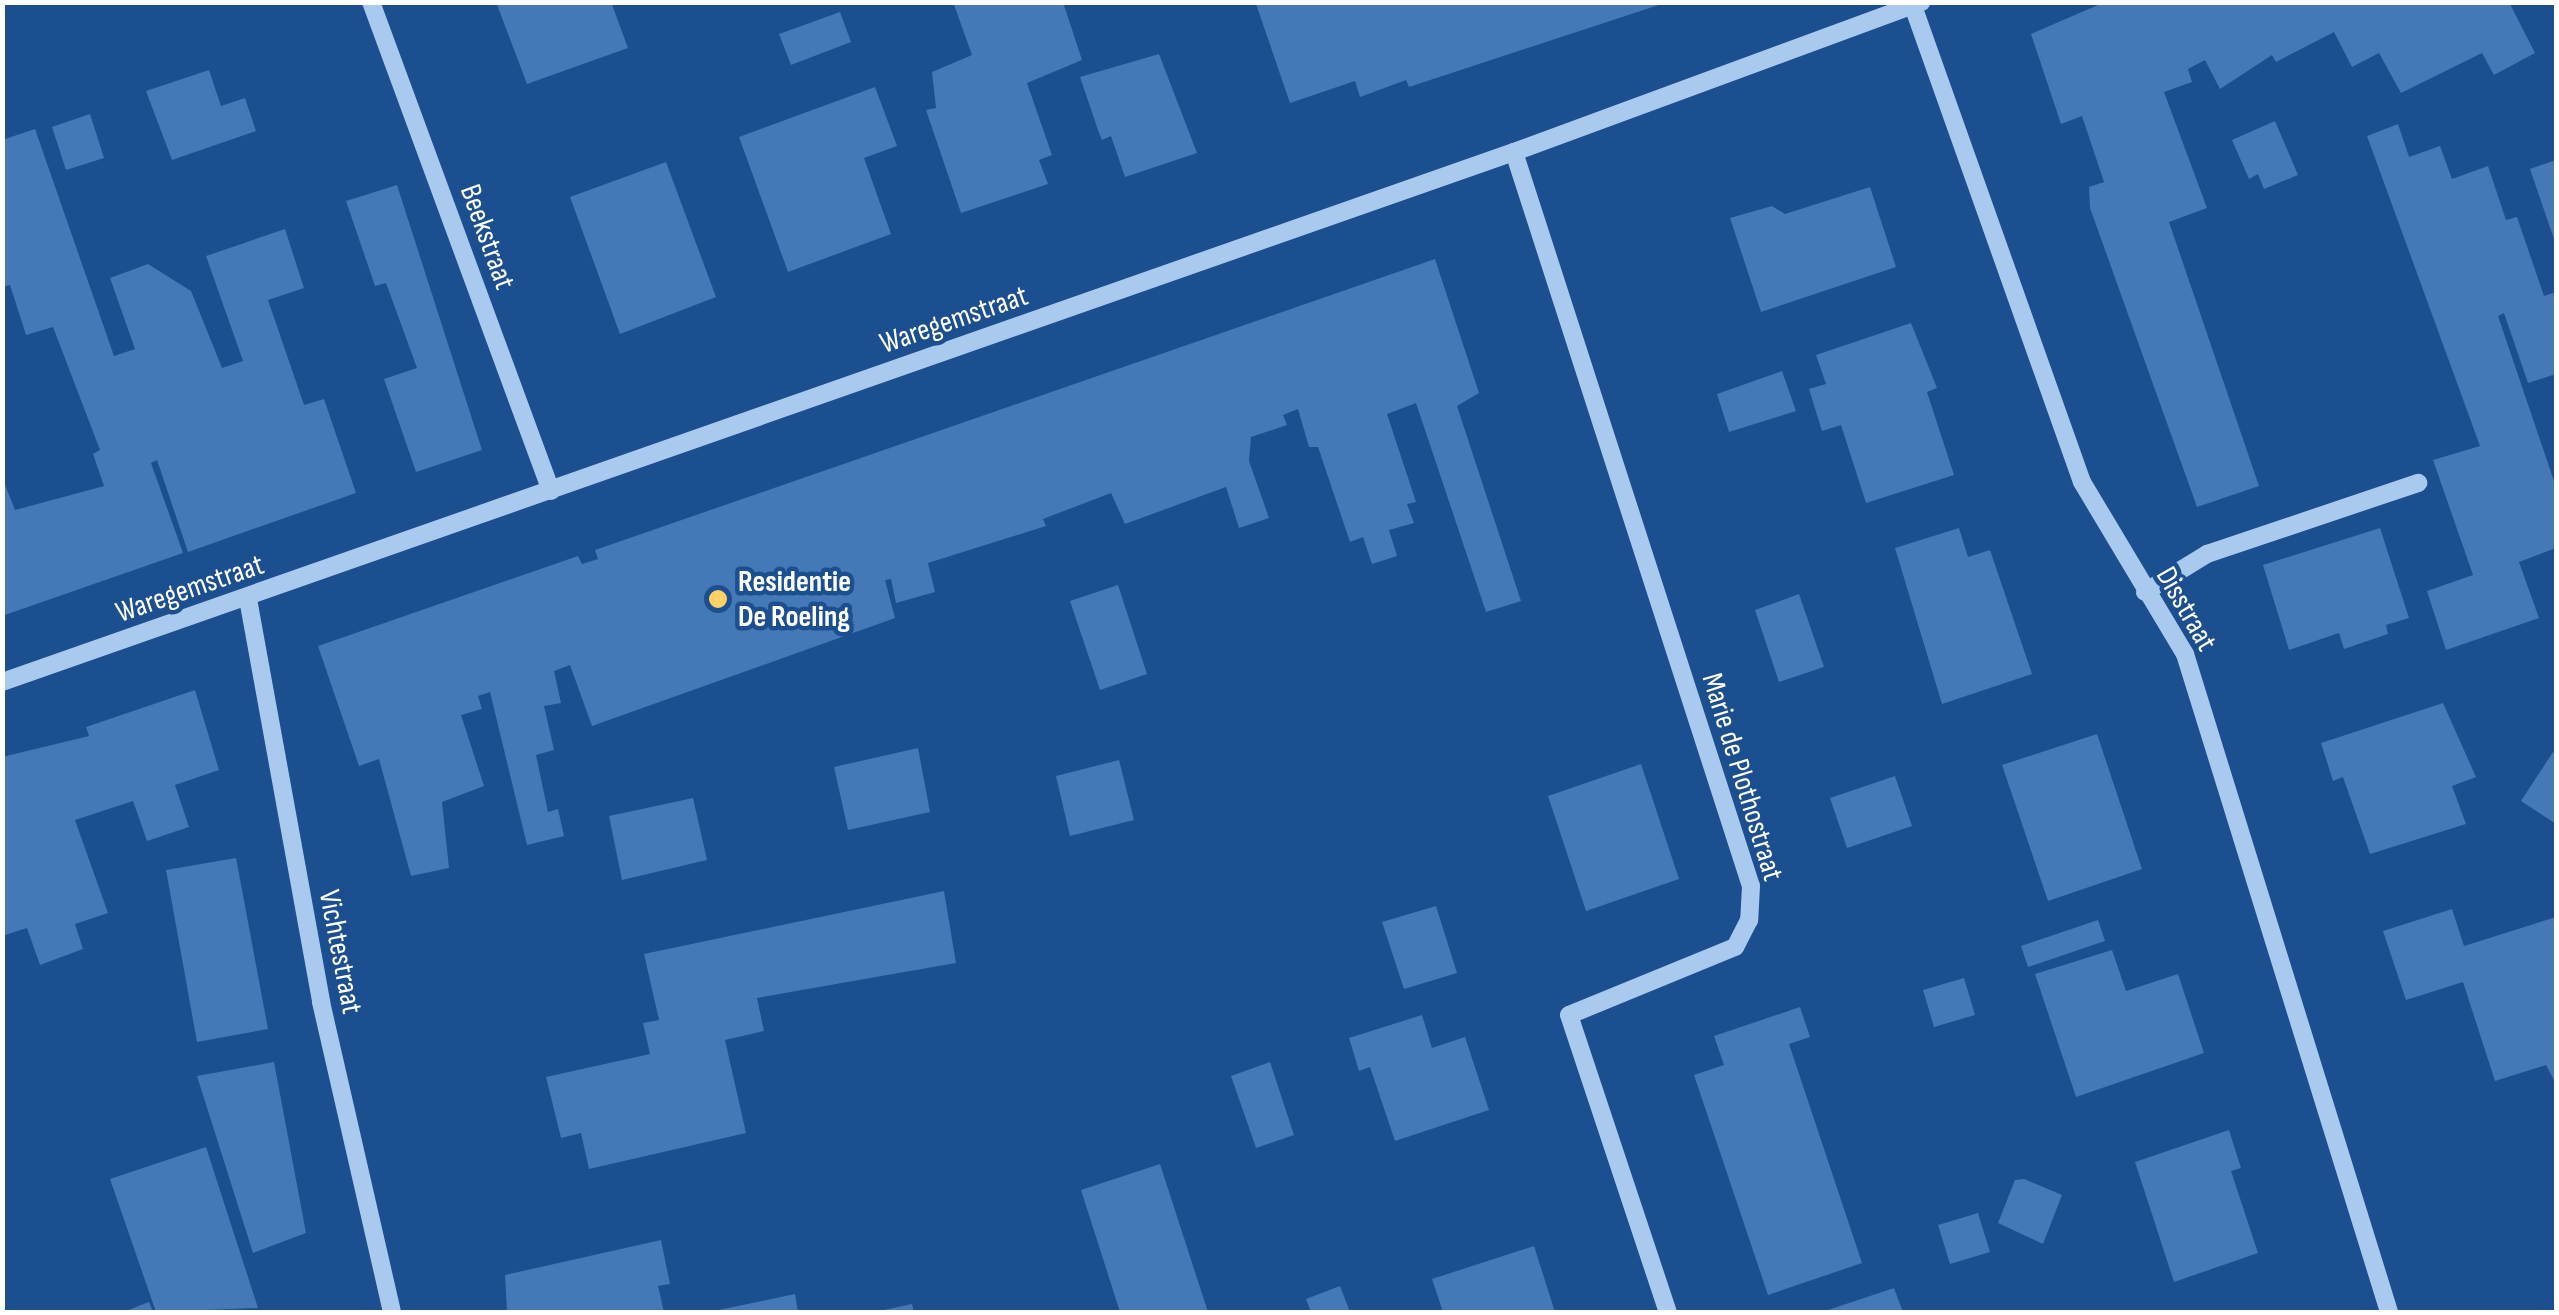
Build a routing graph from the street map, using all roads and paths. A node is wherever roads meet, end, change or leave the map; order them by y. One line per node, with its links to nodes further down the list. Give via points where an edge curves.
1 (371, 2): 5 (street, Beekstraat)
2 (1917, 4): 3 (street, Waregemstraat); 6 (street, Disstraat, via 2082,482)
3 (1514, 152): 5 (street, Waregemstraat); 10 (street, Marie de Plothostraat, via 1752,886 1749,920 1735,948 1569,1015)
4 (2418, 484): 6 (street, via 2207,554)
5 (551, 491): 7 (street, Waregemstraat)
6 (2145, 592): 11 (street, Disstraat, via 2185,654)
7 (248, 598): 8 (street, Waregemstraat); 9 (street, Vichtestraat, via 321,1002)
8 (2, 682)
9 (392, 1312)
10 (1668, 1312)
11 (2390, 1312)

